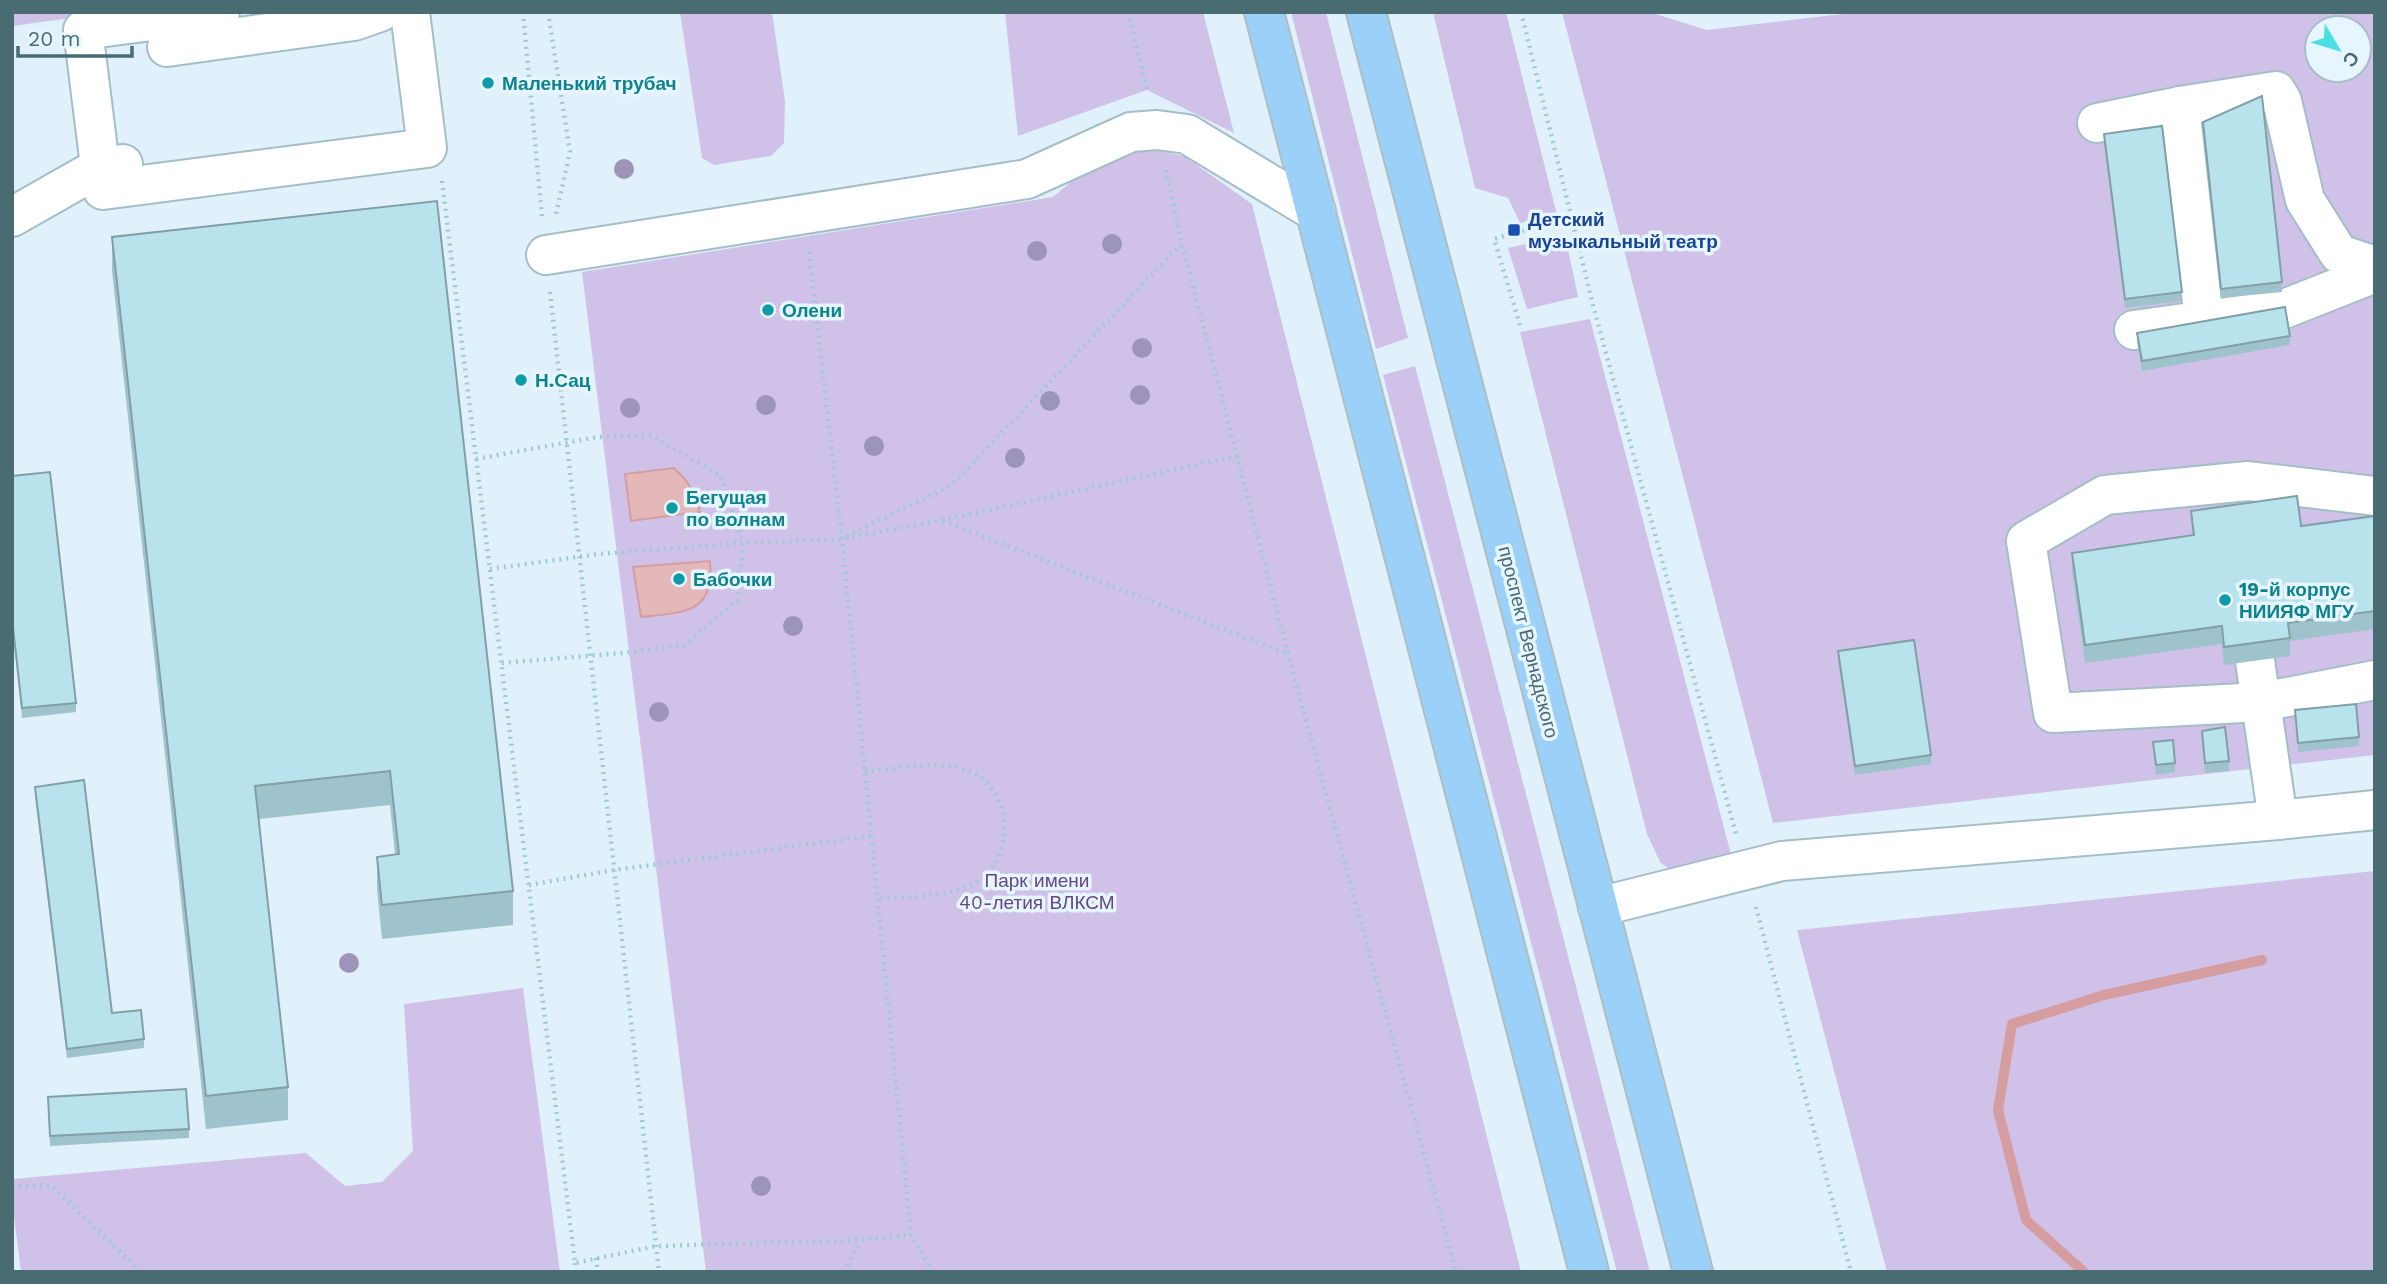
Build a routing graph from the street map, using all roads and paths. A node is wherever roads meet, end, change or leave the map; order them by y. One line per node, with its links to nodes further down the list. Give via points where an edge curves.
1 (220, 12): 15 (lane, via 83,30)
2 (380, 12): 10 (lane, via 354,21)
3 (410, 12): 15 (lane, via 427,148 103,190)
4 (523, 12): 22 (path)
5 (548, 12): 22 (path, via 570,152)
6 (1128, 12): 13 (path)
7 (1264, 12): 17 (main road)
8 (1366, 12): 51 (main road, проспект Вернадского)
9 (1521, 12): 20 (path)
10 (167, 47)
11 (2180, 106): 12 (lane); 23 (lane, via 2276,91 2305,200 2339,254); 25 (lane)
12 (2097, 123)
13 (1157, 130): 17 (lane, via 1188,134); 18 (lane, via 1131,132 1027,179); 21 (path)
14 (372, 134): 15 (lane)
15 (100, 167): 19 (lane)
16 (440, 169): 30 (path)
17 (1316, 212): 65 (main road)
18 (804, 215): 22 (lane); 33 (path)
19 (12, 217)
20 (1571, 217): 26 (path, via 1494,239); 48 (path)
21 (1182, 243): 29 (path); 33 (path, via 952,485)
22 (546, 255): 28 (path)
23 (2375, 266)
24 (2375, 273): 25 (lane, via 2284,309)
25 (2204, 320): 27 (lane)
26 (1520, 325)
27 (2134, 330)
28 (567, 443): 30 (path); 34 (path, via 597,436 650,435 662,441 720,475); 35 (path)
29 (1237, 456): 32 (path); 37 (path)
30 (476, 459): 36 (path)
31 (2375, 496): 42 (lane, via 2248,481 2105,495 2026,541 2053,713)
32 (943, 520): 33 (path); 37 (path)
33 (842, 539): 34 (path); 43 (path)
34 (743, 543): 35 (path); 38 (path, via 738,600 684,645)
35 (580, 557): 36 (path); 38 (path)
36 (490, 569): 40 (path)
37 (1288, 654): 64 (path)
38 (590, 655): 40 (path); 47 (path)
39 (2255, 661): 42 (lane)
40 (501, 663): 49 (path)
41 (2375, 680): 42 (lane)
42 (2262, 702): 45 (lane)
43 (865, 772): 46 (path); 50 (path, via 934,765 969,771 996,795 1006,829 995,864 968,887)
44 (2375, 810): 45 (lane)
45 (2278, 820): 48 (lane, via 1782,861)
46 (871, 835): 47 (path); 50 (path)
47 (614, 870): 49 (path); 55 (path)
48 (1746, 871): 51 (lane); 67 (path)
49 (529, 885): 57 (path)
50 (877, 899): 53 (path)
51 (1598, 907): 66 (main road, проспект Вернадского)
52 (12, 1186): 58 (path, via 52,1186)
53 (911, 1235): 54 (path); 63 (path)
54 (860, 1240): 55 (path); 62 (path)
55 (656, 1246): 56 (path); 61 (path)
56 (596, 1258): 57 (path); 60 (path)
57 (575, 1263): 59 (path)
58 (141, 1272)
59 (576, 1272)
60 (598, 1272)
61 (659, 1272)
62 (844, 1272)
63 (933, 1272)
64 (1456, 1272)
65 (1589, 1272)
66 (1693, 1272)
67 (1851, 1272)

